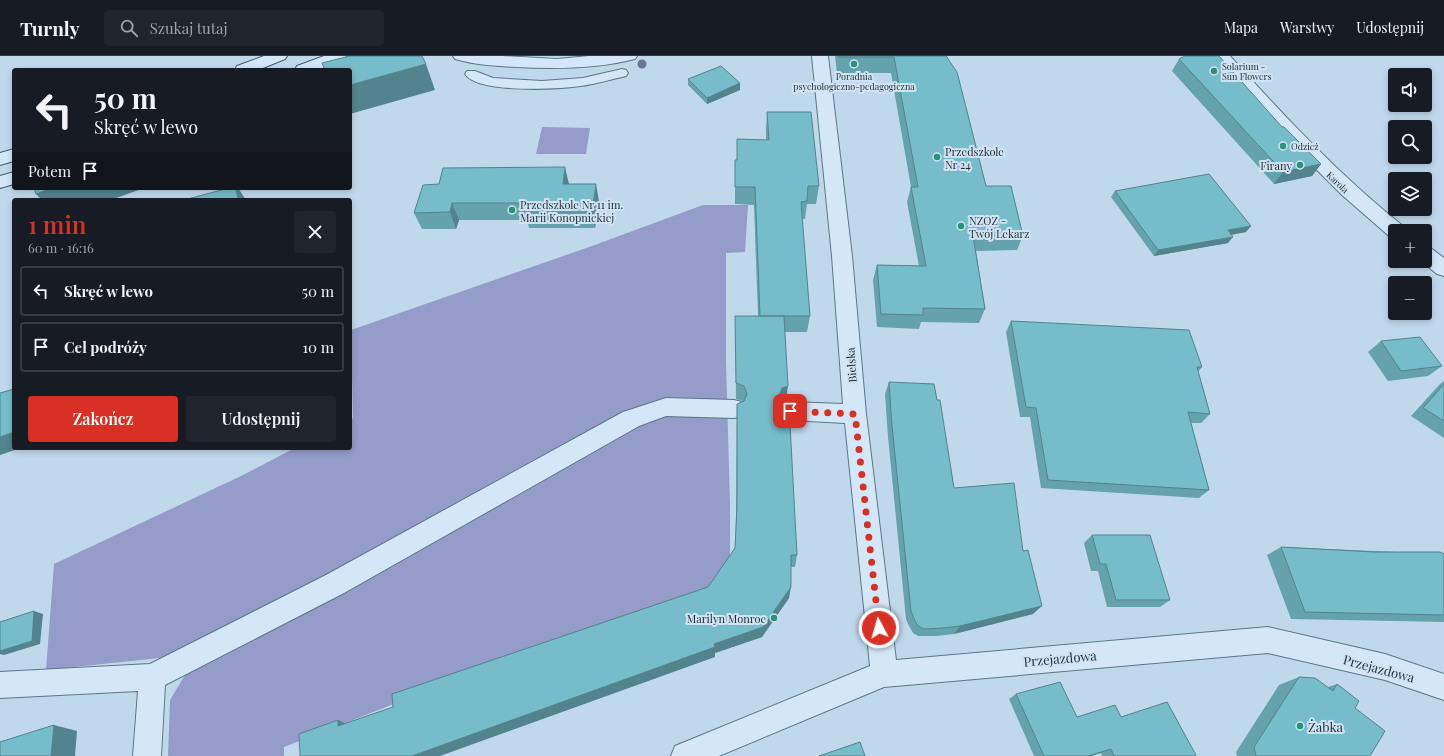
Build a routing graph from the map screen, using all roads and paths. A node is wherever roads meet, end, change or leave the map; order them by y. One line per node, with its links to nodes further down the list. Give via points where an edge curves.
1 (279, 56): 7 (street)
2 (338, 56): 8 (street)
3 (461, 56): 4 (street, via 557,64)
4 (629, 56)
5 (820, 56): 20 (street, Bielska, via 842,256)
6 (1221, 56): 15 (street, Karola, via 1301,146)
7 (248, 68)
8 (308, 68)
9 (622, 73): 10 (lane, via 568,83 525,84 488,82)
10 (471, 74)
11 (12, 156): 12 (street)
12 (0, 159)
13 (12, 179): 14 (street)
14 (0, 182)
15 (1388, 225)
16 (1432, 259): 17 (street)
17 (1444, 268)
18 (734, 409): 22 (street, via 666,408 631,418 335,584)
19 (790, 411): 20 (street)
20 (855, 414): 21 (street, Bielska)
21 (884, 674): 24 (street, Przejazdowa, via 1268,640 1385,667); 26 (street, Przejazdowa)
22 (152, 677): 23 (street); 25 (street)
23 (0, 685)
24 (1444, 687)
25 (147, 756)
26 (685, 756)

